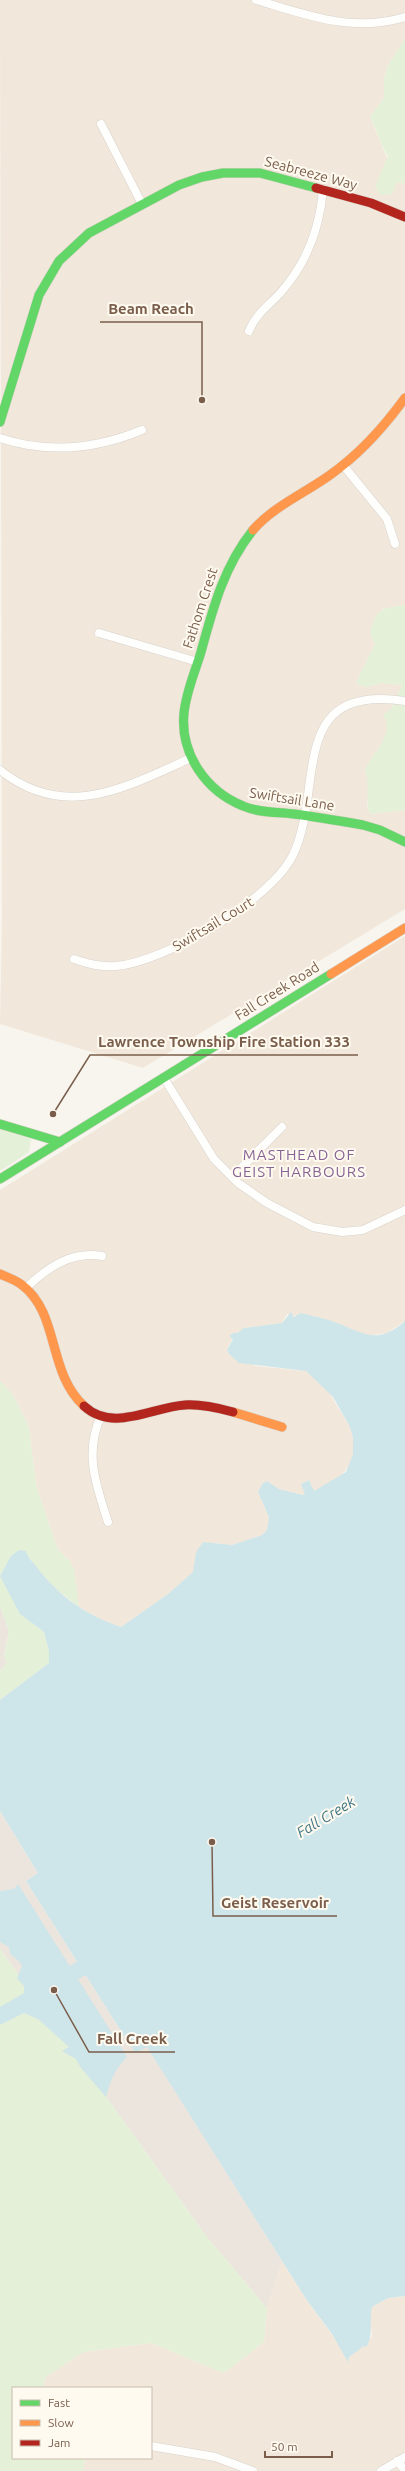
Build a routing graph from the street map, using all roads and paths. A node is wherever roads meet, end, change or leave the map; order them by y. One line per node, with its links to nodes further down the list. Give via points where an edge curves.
1 (256, 0): 2 (street, via 345,23 379,23)
2 (405, 17)
3 (101, 124): 5 (street)
4 (323, 189): 5 (street, Seabreeze Way, via 272,175 231,172 194,179); 6 (street, Seabreeze Way, via 371,203); 7 (street, via 318,223 305,258 284,289 259,313)
5 (142, 204): 9 (street, Seabreeze Way, via 86,235 70,248 51,272 36,304)
6 (405, 217)
7 (249, 331)
8 (405, 398): 12 (street, Fathom Crest, via 376,434)
9 (0, 422)
10 (142, 430): 11 (street, via 107,442 75,448 38,447)
11 (0, 438)
12 (343, 465): 13 (street, via 386,519); 15 (street, Fathom Crest, via 271,514 240,546 221,583)
13 (395, 544)
14 (99, 633): 15 (street)
15 (198, 662): 17 (street, Fathom Crest, via 184,716 185,738)
16 (405, 701): 19 (street, Swiftsail Court, via 384,698 363,700 344,707 328,721 315,746)
17 (191, 758): 18 (street, via 124,788 88,797 47,794 32,789); 19 (street, Swiftsail Lane, via 202,777 227,799 247,808)
18 (0, 770)
19 (305, 816): 20 (street, Swiftsail Lane, via 367,826); 22 (street, Swiftsail Court, via 299,840 286,866 268,889 248,904 183,944 153,958 117,966 96,966)
20 (405, 842)
21 (405, 928): 23 (street, Fall Creek Road)
22 (74, 959)
23 (164, 1078): 26 (street, Fall Creek Road); 27 (street, via 207,1149)
24 (0, 1124): 26 (street)
25 (282, 1127): 27 (street)
26 (60, 1142): 28 (street, Fall Creek Road)
27 (232, 1177): 29 (street, via 267,1203 325,1231 363,1230)
28 (0, 1179)
29 (405, 1210)
30 (102, 1256): 32 (street, via 82,1256 51,1266)
31 (0, 1274): 32 (street)
32 (26, 1287): 33 (street, via 44,1313 68,1389 85,1408)
33 (101, 1416): 34 (street, via 118,1420 129,1419 184,1405 204,1405); 35 (street, via 93,1435 91,1461)
34 (282, 1427)
35 (108, 1522)
36 (152, 2446): 40 (street, via 215,2457)
37 (405, 2456): 38 (street)
38 (397, 2461): 39 (street); 41 (street)
39 (405, 2470)
40 (253, 2471)
41 (381, 2471)

